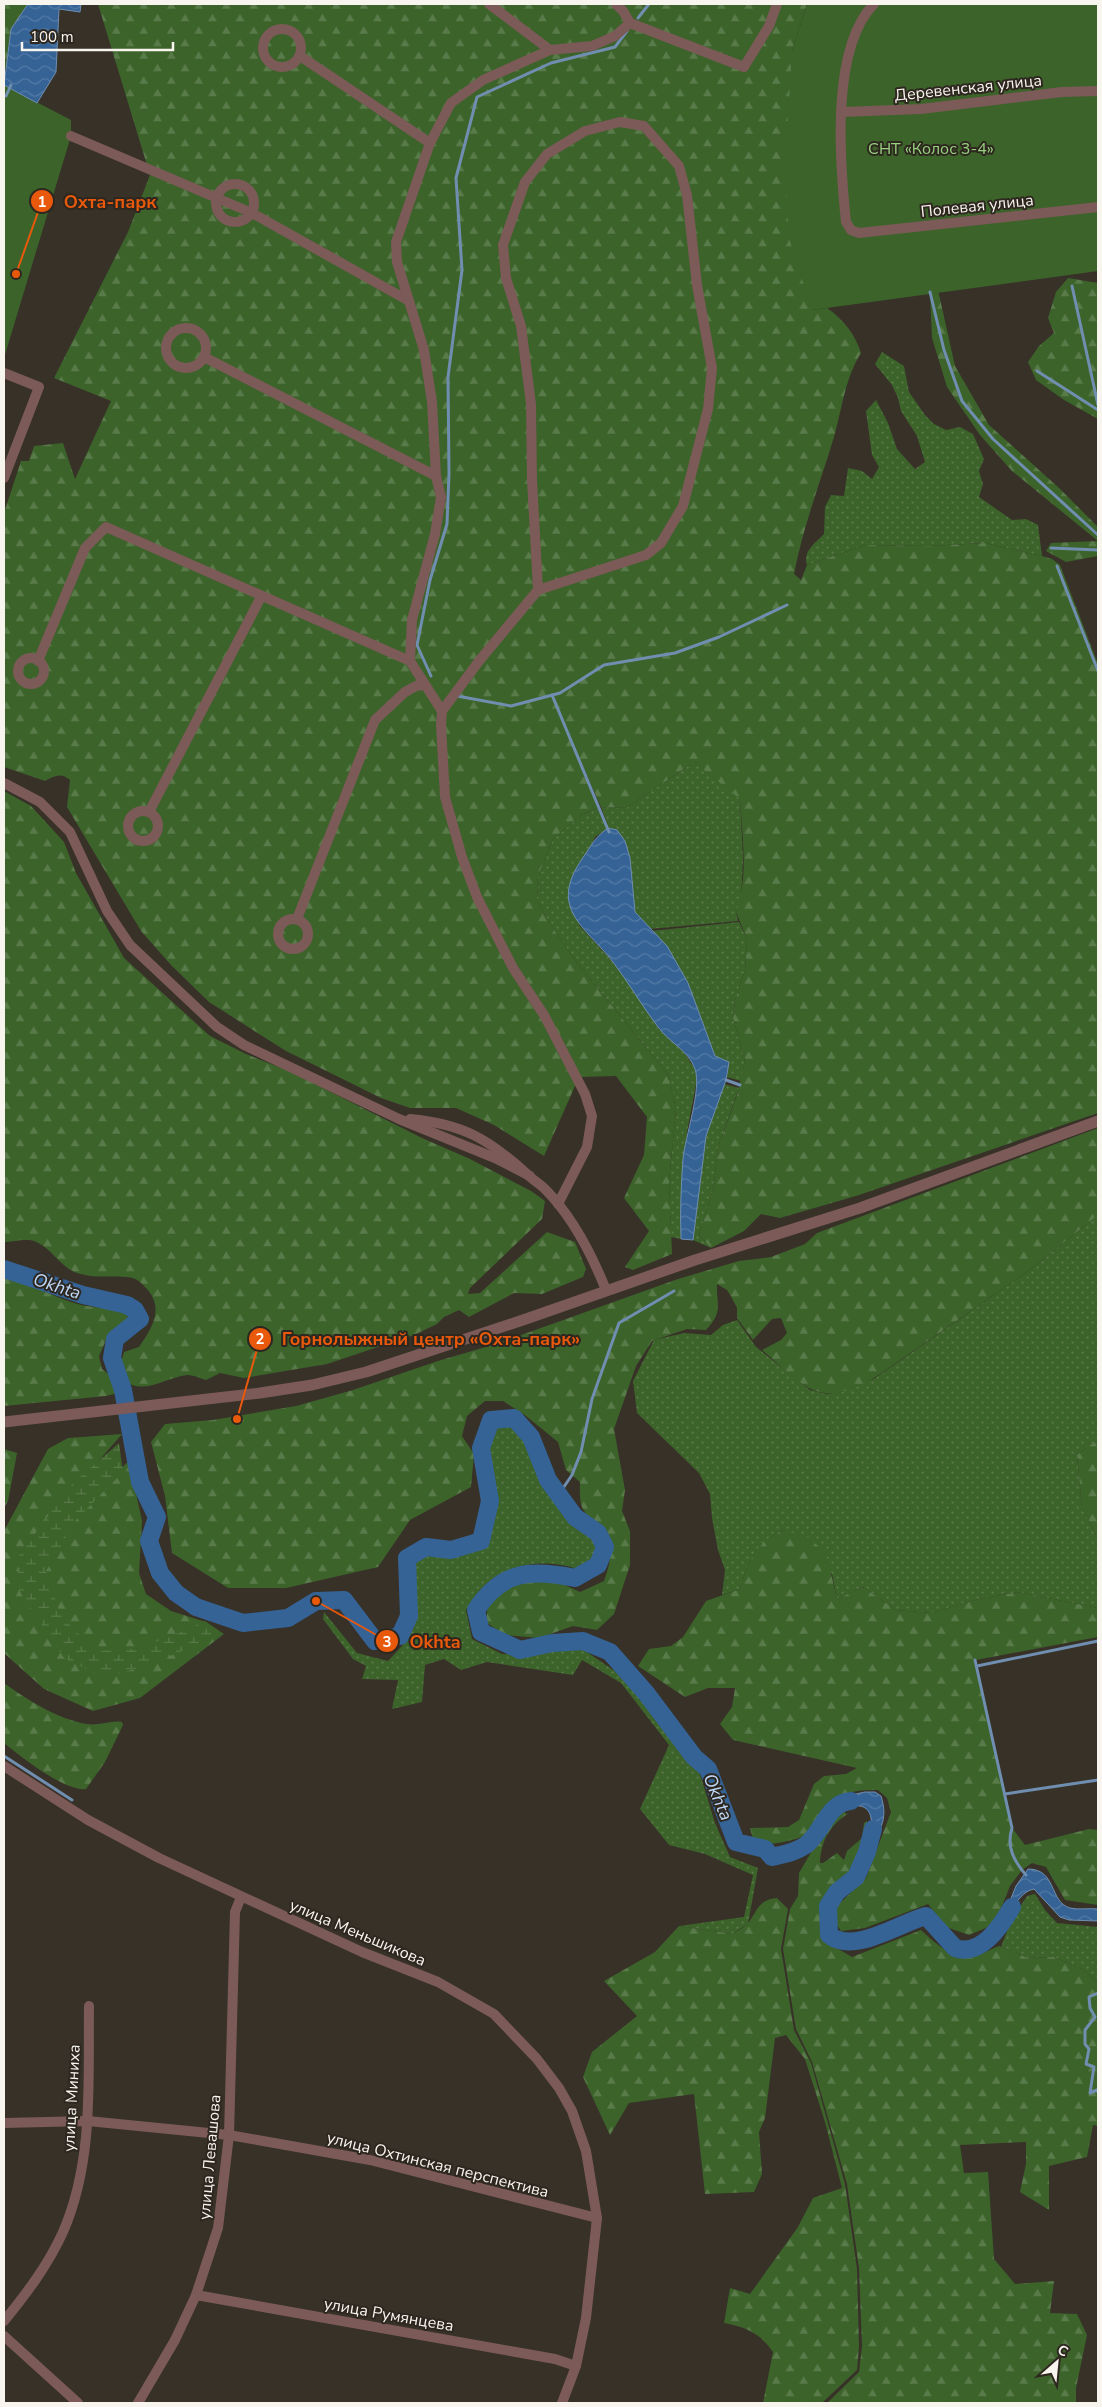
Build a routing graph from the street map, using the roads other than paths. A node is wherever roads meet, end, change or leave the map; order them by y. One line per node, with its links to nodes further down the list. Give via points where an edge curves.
1 (488, 4): 6 (street)
2 (616, 4): 5 (street)
3 (777, 4): 5 (street, via 769,26 744,67)
4 (874, 4): 9 (street, via 852,39)
5 (633, 24): 6 (street, via 592,46)
6 (550, 50): 11 (street, via 483,80 462,95 451,104)
7 (300, 56): 11 (street)
8 (1098, 91): 9 (street, Деревенская улица, via 1062,92 920,109)
9 (842, 112): 13 (street, Полевая улица, via 840,154 846,222 859,233)
10 (71, 136): 12 (street)
11 (430, 143): 15 (street, via 396,242 397,262)
12 (217, 198): 14 (street); 14 (street, via 220,216 230,223 243,222); 14 (street, via 228,185 240,184 250,191 255,202)
13 (1098, 207)
14 (252, 213): 15 (street)
15 (409, 301): 18 (street, via 426,359)
16 (204, 357): 18 (street)
17 (4, 373): 19 (street, via 39,387)
18 (436, 476): 23 (street, via 441,497 435,534 412,620)
19 (4, 478)
20 (538, 590): 20 (street, via 646,555 662,543 683,506 706,418 712,368 696,285 686,195 679,166 644,126 620,122 585,131 547,154 525,182 503,245 506,278 521,326 531,404); 25 (street)
21 (261, 597): 22 (street, via 106,527 85,548); 23 (street); 27 (street)
22 (38, 661)
23 (410, 661): 24 (street)
24 (424, 685): 25 (street); 28 (street, via 405,692 375,720)
25 (442, 711): 30 (street, via 444,797 462,857 483,910 513,968 544,1015 592,1116 587,1147)
26 (4, 783): 30 (street, via 40,802 70,832 107,911 130,945 216,1027 244,1045 399,1119 434,1121 486,1140 504,1152)
27 (149, 812)
28 (297, 919)
29 (1098, 1121): 31 (street, via 860,1208)
30 (558, 1204): 31 (street, via 595,1263)
31 (606, 1290): 32 (street, via 366,1372 312,1385)
32 (4, 1422)
33 (4, 1766): 34 (street, улица Меньшикова, via 88,1820)
34 (241, 1897): 38 (street, улица Левашова, via 235,1912); 39 (street, улица Меньшикова, via 362,1952 438,1982 494,2014 536,2059 572,2111 586,2151)
35 (89, 2006): 36 (street, улица Миниха)
36 (88, 2121): 37 (street, улица Охтинская перспектива); 38 (street, улица Охтинская перспектива); 41 (street, улица Миниха, via 75,2195 63,2232 44,2267)
37 (4, 2123)
38 (229, 2135): 39 (street, улица Охтинская перспектива, via 370,2160); 40 (street, улица Левашова, via 218,2228)
39 (597, 2218): 43 (street, улица Меньшикова, via 586,2318)
40 (196, 2295): 43 (street, улица Румянцева, via 555,2359); 45 (street, улица Левашова, via 175,2340)
41 (4, 2321)
42 (4, 2336): 44 (street)
43 (576, 2366): 46 (street, улица Меньшикова)
44 (78, 2403)
45 (138, 2403)
46 (562, 2403)

